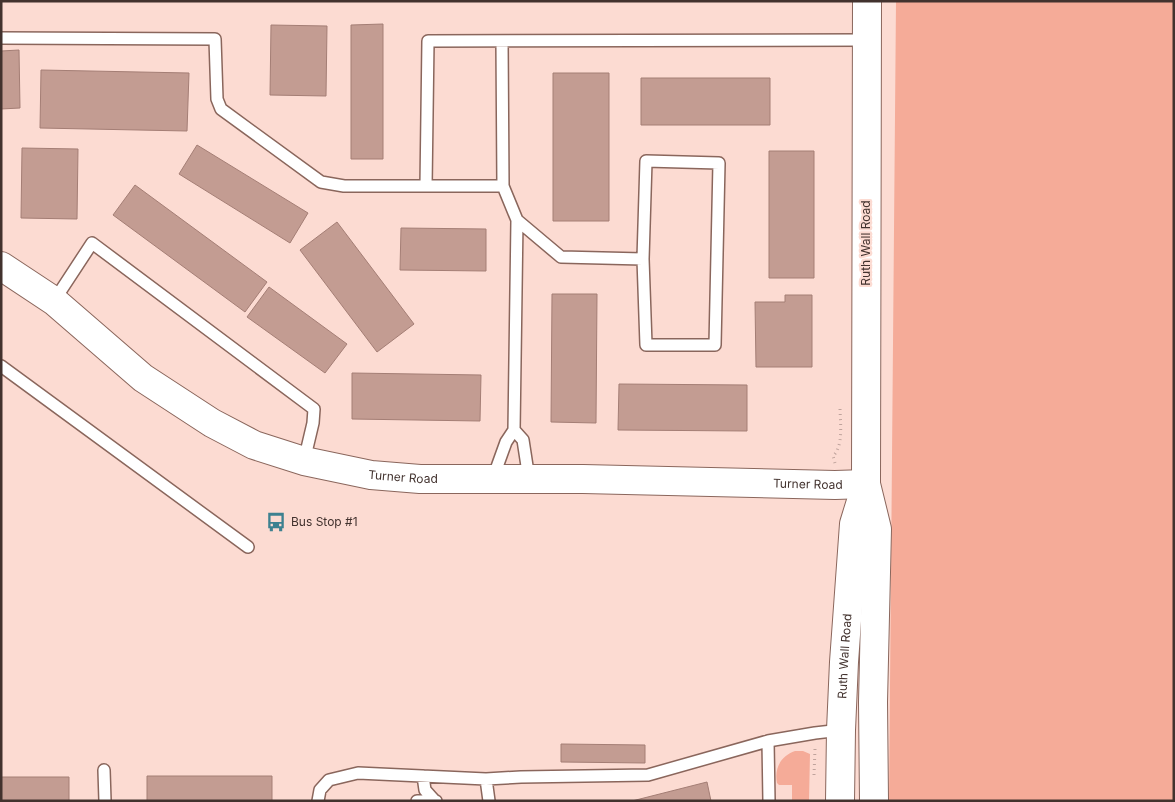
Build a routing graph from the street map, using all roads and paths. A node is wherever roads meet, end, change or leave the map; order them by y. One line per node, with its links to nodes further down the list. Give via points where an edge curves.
1 (867, 1): 3 (main road, Ruth Wall Road)
2 (1, 38): 5 (lane, via 215,39 217,99 221,109 321,182 344,186)
3 (867, 40): 4 (lane); 17 (main road, Ruth Wall Road)
4 (502, 41): 5 (lane, via 428,41); 6 (lane)
5 (426, 186): 6 (lane)
6 (503, 186): 7 (lane)
7 (517, 220): 8 (lane, via 561,257); 13 (lane)
8 (643, 259): 8 (lane, via 646,345 715,345 719,162 646,161)
9 (1, 266): 10 (main road, Turner Road)
10 (54, 301): 14 (main road, Turner Road, via 143,378 212,423 254,444); 14 (lane, via 92,243 314,409)
11 (1, 366): 19 (lane)
12 (840, 401): 18 (path, via 840,439 838,452 833,456)
13 (514, 430): 15 (lane, via 523,440); 16 (lane)
14 (304, 461): 16 (main road, Turner Road, via 371,474 420,479)
15 (529, 479): 16 (main road, Turner Road); 18 (main road, Turner Road)
16 (492, 480)
17 (866, 484): 18 (main road, Turner Road); 20 (main road, Ruth Wall Road, via 854,524 845,652); 33 (main road, Ruth Wall Road, via 878,529)
18 (835, 485)
19 (248, 547)
20 (828, 731): 21 (lane); 25 (path); 32 (main road, Ruth Wall Road)
21 (768, 741): 24 (lane, via 648,775); 31 (lane)
22 (104, 770): 27 (lane)
23 (423, 776): 24 (lane); 26 (lane, via 425,790); 28 (lane, via 358,773 344,776 330,780 320,790)
24 (486, 779): 30 (lane)
25 (814, 781)
26 (435, 800): 29 (lane)
27 (105, 801)
28 (318, 801)
29 (417, 801)
30 (489, 801)
31 (769, 801)
32 (840, 801)
33 (874, 801)

